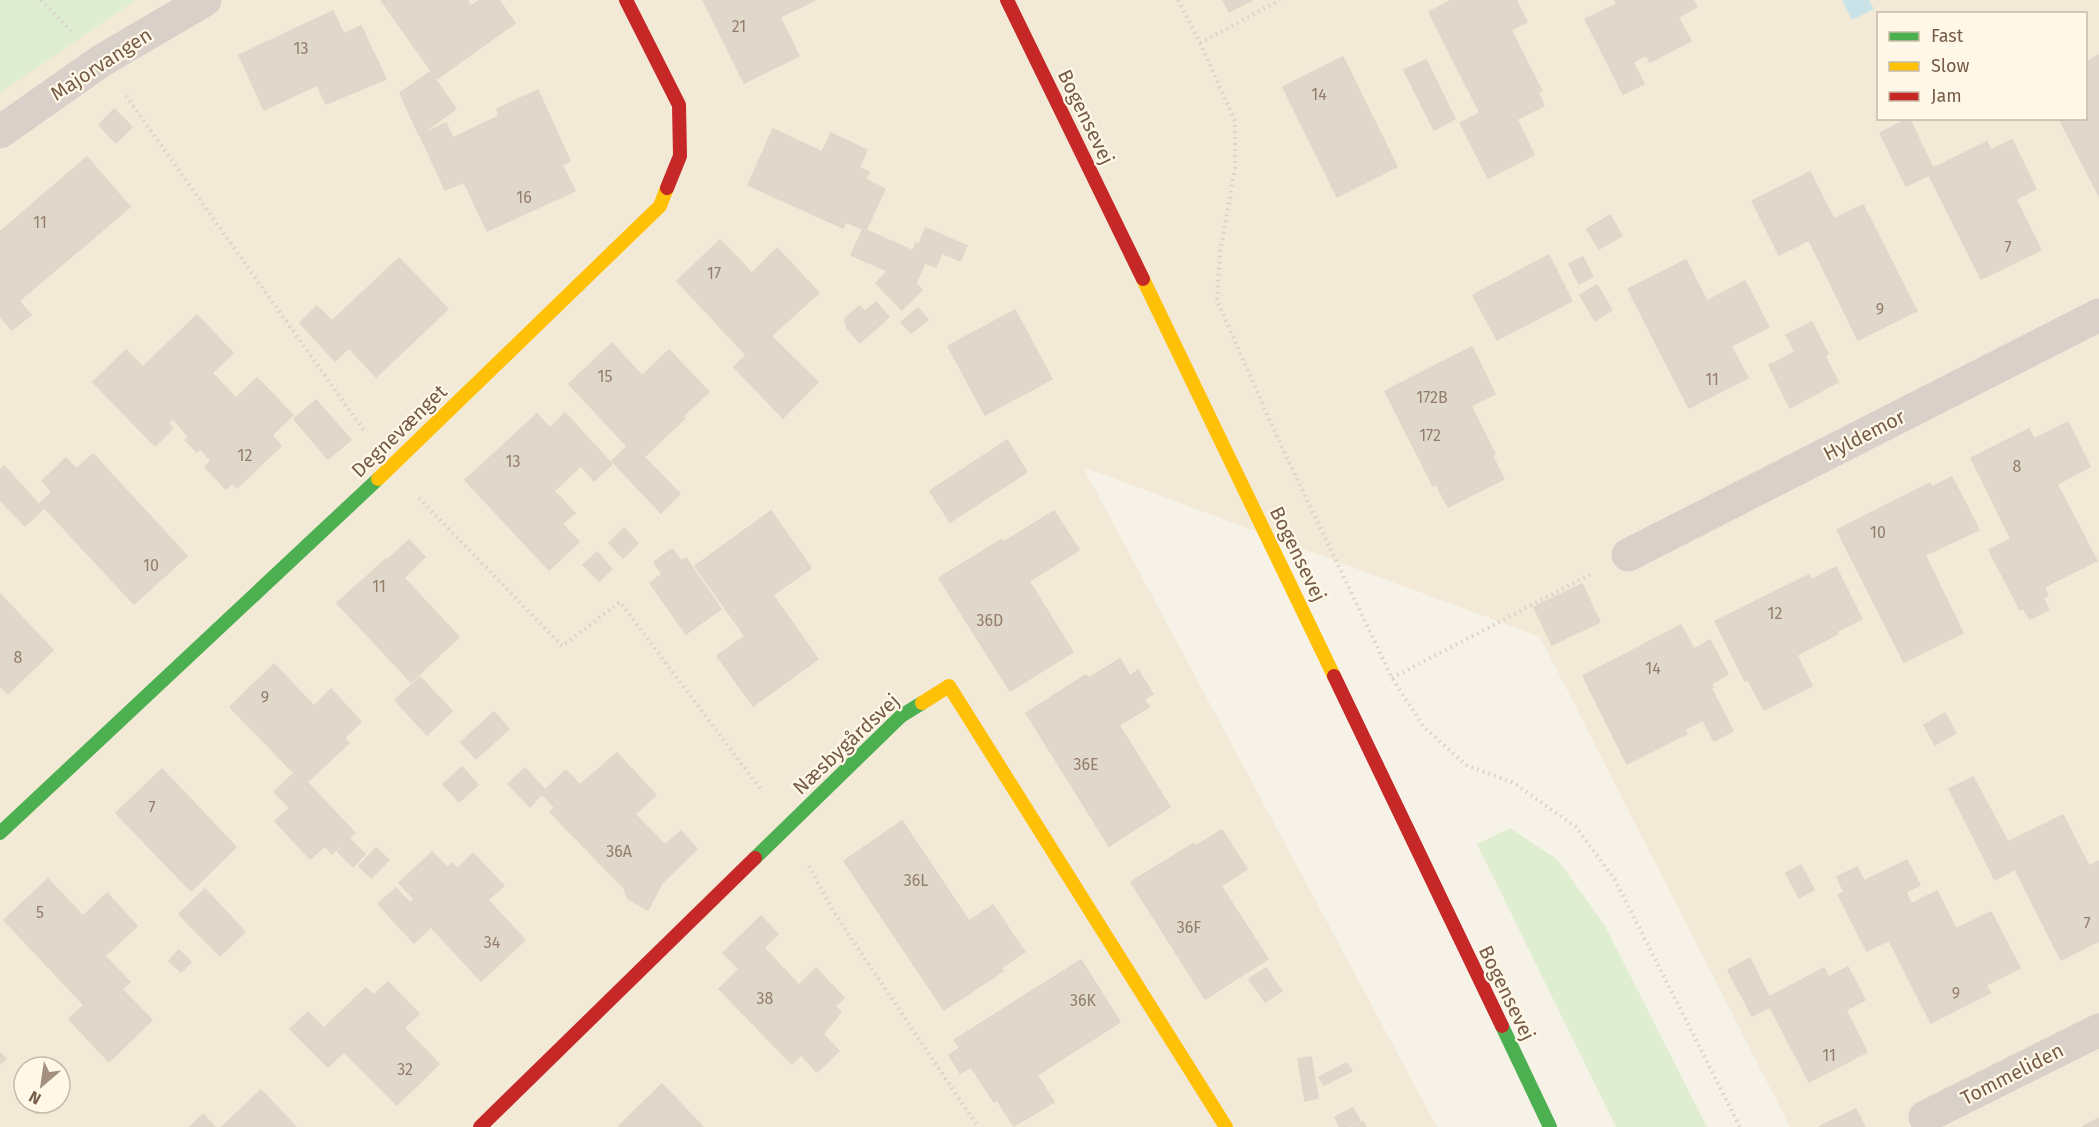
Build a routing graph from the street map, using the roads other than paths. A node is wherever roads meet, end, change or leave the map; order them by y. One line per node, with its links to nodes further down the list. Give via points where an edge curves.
1 (205, 0): 4 (street, Majorvangen, via 101,61)
2 (626, 0): 7 (street, Degnevænget, via 679,105 680,156 660,206 390,468)
3 (1007, 0): 12 (street, Bogensevej)
4 (0, 132)
5 (2099, 315): 6 (street, Hyldemor)
6 (1628, 555)
7 (0, 833)
8 (2099, 1030): 9 (street, Tommeliden)
9 (1924, 1117)
10 (480, 1127): 11 (street, Næsbygårdsvej, via 901,716 950,686)
11 (1226, 1127)
12 (1550, 1127)

